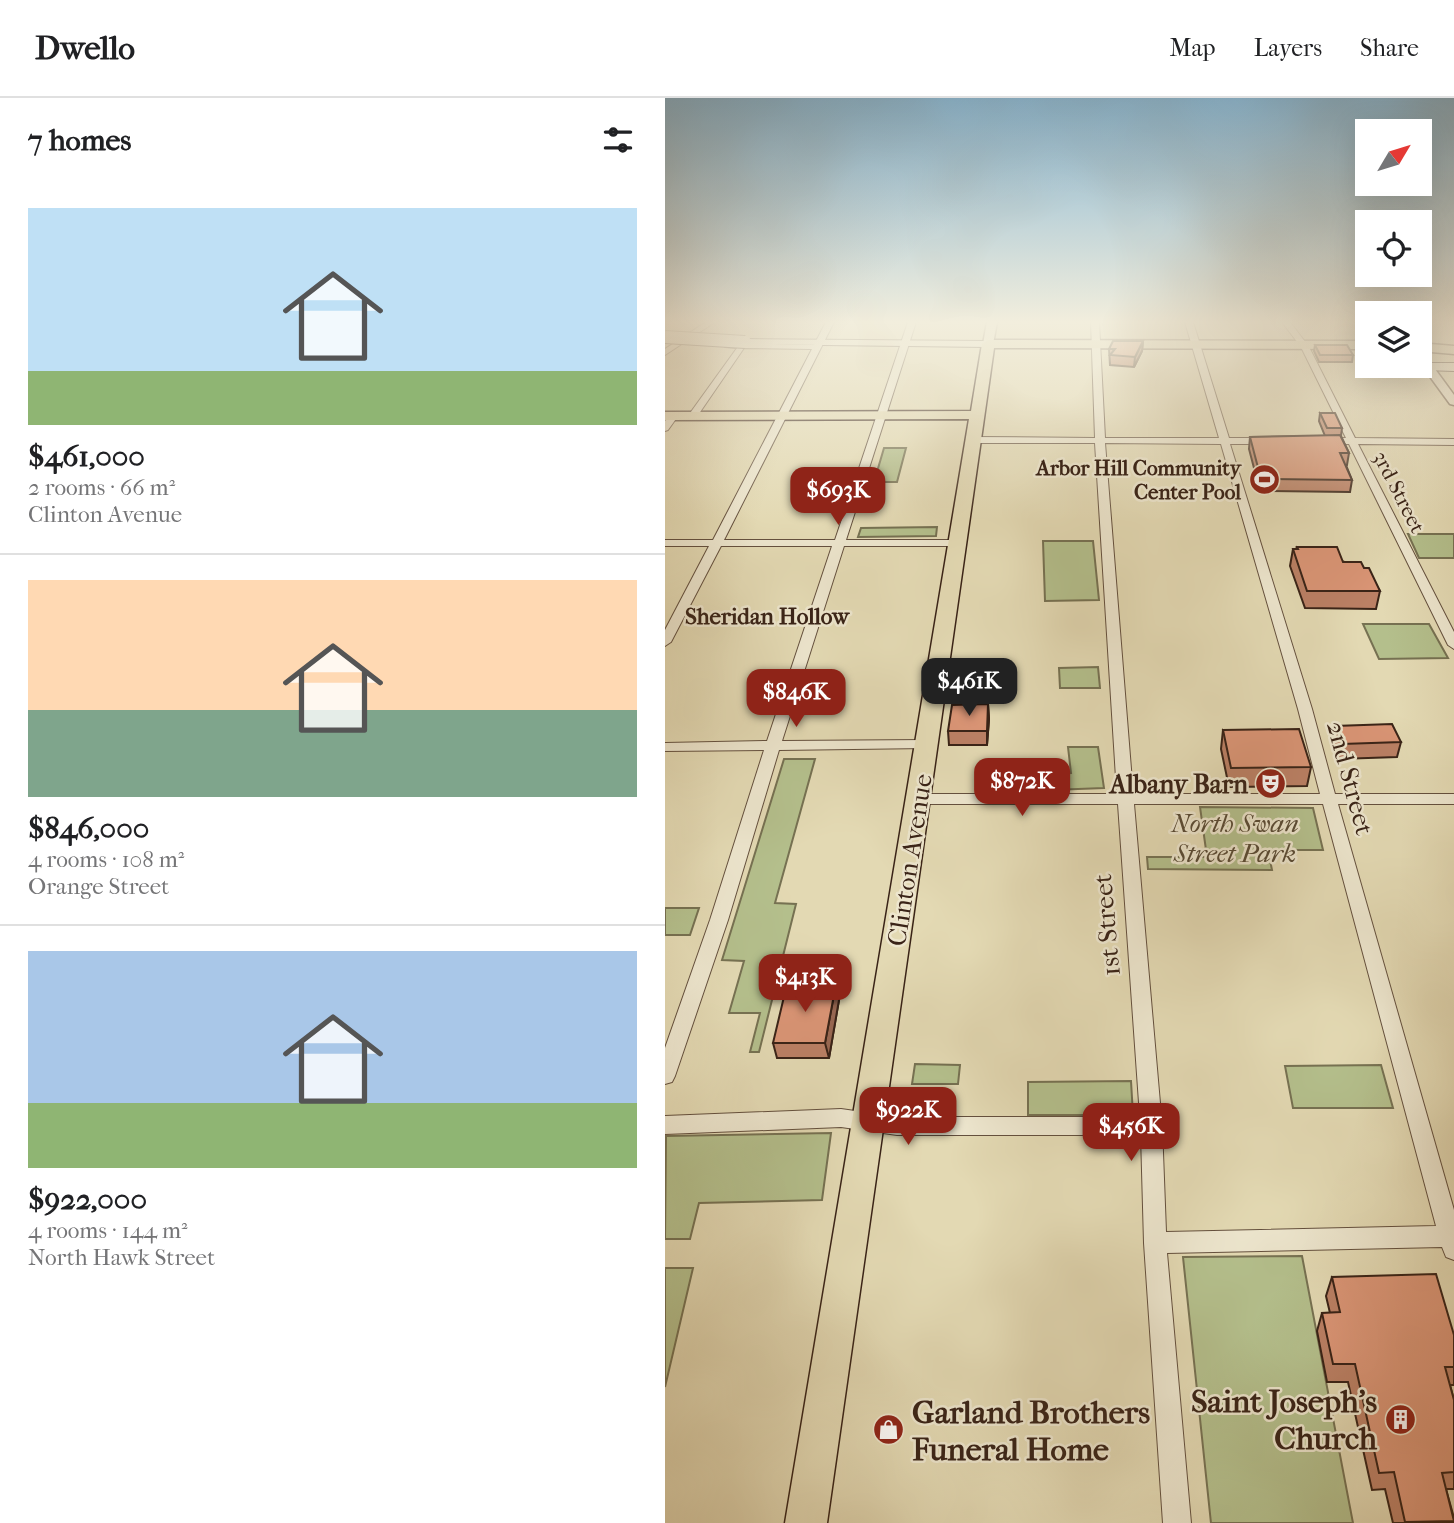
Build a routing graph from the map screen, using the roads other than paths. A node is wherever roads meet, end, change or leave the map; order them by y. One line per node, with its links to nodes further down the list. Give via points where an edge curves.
1 (712, 388): 10 (street)
2 (795, 388): 8 (street)
3 (890, 388): 9 (street)
4 (981, 388): 12 (main road, Clinton Avenue)
5 (1097, 388): 13 (street, 1st Street)
6 (1209, 388): 14 (street, 2nd Street)
7 (1325, 388): 17 (street, 3rd Street)
8 (781, 415): 9 (main road); 10 (main road); 22 (street)
9 (881, 415): 12 (main road); 20 (street)
10 (693, 416): 11 (main road)
11 (668, 420)
12 (974, 428): 13 (street); 21 (main road, Clinton Avenue)
13 (1099, 441): 14 (street); 31 (street, 1st Street)
14 (1225, 441): 15 (street); 30 (street, 2nd Street)
15 (1288, 441)
16 (1316, 441): 17 (street)
17 (1352, 441): 18 (street); 24 (street, 3rd Street)
18 (1454, 442)
19 (665, 543): 22 (street)
20 (837, 543): 21 (street); 22 (street); 27 (street)
21 (958, 543): 25 (main road, Clinton Avenue)
22 (717, 544): 23 (street)
23 (665, 642)
24 (1454, 645)
25 (927, 744): 27 (street); 28 (main road, Clinton Avenue)
26 (665, 747): 27 (street)
27 (774, 747): 32 (street)
28 (920, 799): 31 (street); 33 (main road, Clinton Avenue)
29 (1454, 799): 30 (street)
30 (1328, 800): 31 (street); 36 (street, 2nd Street)
31 (1125, 801): 35 (street, 1st Street)
32 (665, 1076)
33 (866, 1122): 34 (street, via 841,1118); 35 (street, via 897,1126); 38 (main road, Clinton Avenue)
34 (665, 1125)
35 (1151, 1126): 37 (street, 1st Street)
36 (1453, 1240): 37 (street)
37 (1155, 1243): 39 (street, 1st Street)
38 (806, 1523)
39 (1177, 1523)

